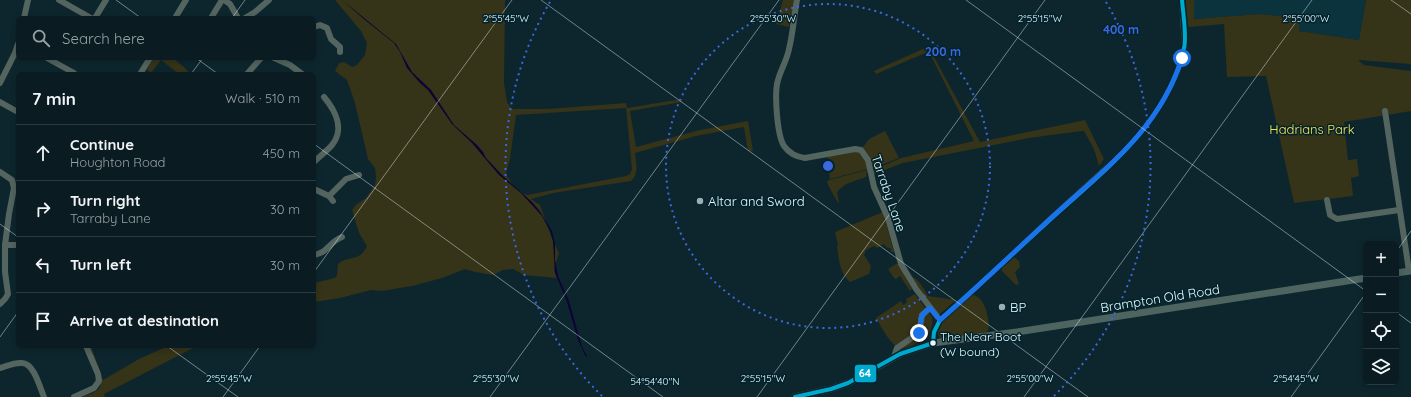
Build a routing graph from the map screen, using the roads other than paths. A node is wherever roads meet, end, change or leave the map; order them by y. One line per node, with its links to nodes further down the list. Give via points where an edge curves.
1 (28, 0): 9 (street)
2 (59, 0): 10 (street)
3 (106, 0): 11 (street)
4 (186, 0): 12 (street)
5 (223, 0): 13 (street); 14 (street, via 230,4)
6 (269, 0): 15 (street)
7 (797, 0): 48 (street, Tarraby Lane, via 789,49 776,87 780,139 792,154 805,158 855,149 865,154 901,264)
8 (1182, 0): 49 (street, via 1185,46 1180,66 1150,122 1123,153)
9 (24, 16)
10 (87, 16)
11 (96, 16)
12 (176, 16)
13 (212, 16)
14 (237, 16)
15 (248, 16)
16 (316, 26): 18 (street, via 323,26)
17 (344, 41): 18 (street)
18 (337, 44): 20 (street)
19 (16, 49): 29 (street)
20 (340, 52)
21 (51, 60): 25 (street)
22 (149, 60): 26 (street)
23 (259, 60): 27 (street)
24 (280, 60): 28 (street)
25 (72, 72)
26 (143, 72)
27 (248, 72)
28 (299, 72)
29 (0, 83)
30 (324, 97): 34 (street, via 335,113 338,123 337,134 333,144)
31 (0, 102): 32 (street)
32 (16, 111)
33 (1385, 111): 39 (street)
34 (316, 160)
35 (0, 172): 41 (street, via 12,180 14,188)
36 (359, 175): 37 (street, via 346,179 331,199)
37 (316, 190)
38 (1327, 200): 39 (street, via 1330,215 1337,219)
39 (1399, 210): 44 (street)
40 (344, 237): 43 (street, via 336,240 324,252)
41 (5, 245): 42 (street); 47 (street, via 8,294)
42 (16, 245)
43 (316, 254)
44 (1410, 271): 45 (main road)
45 (1399, 273)
46 (1363, 278): 50 (main road, Brampton Old Road)
47 (0, 304)
48 (930, 308): 49 (street, Tarraby Lane); 52 (street, via 922,315 919,333 897,348)
49 (940, 320): 50 (street, via 934,332)
50 (933, 343): 52 (main road, Brampton Old Road)
51 (87, 348): 55 (street, via 99,380 96,386)
52 (894, 357): 56 (main road, Brampton Old Road, via 848,383)
53 (0, 368): 54 (street, via 27,364 32,369)
54 (44, 397)
55 (74, 397)
56 (795, 397)

